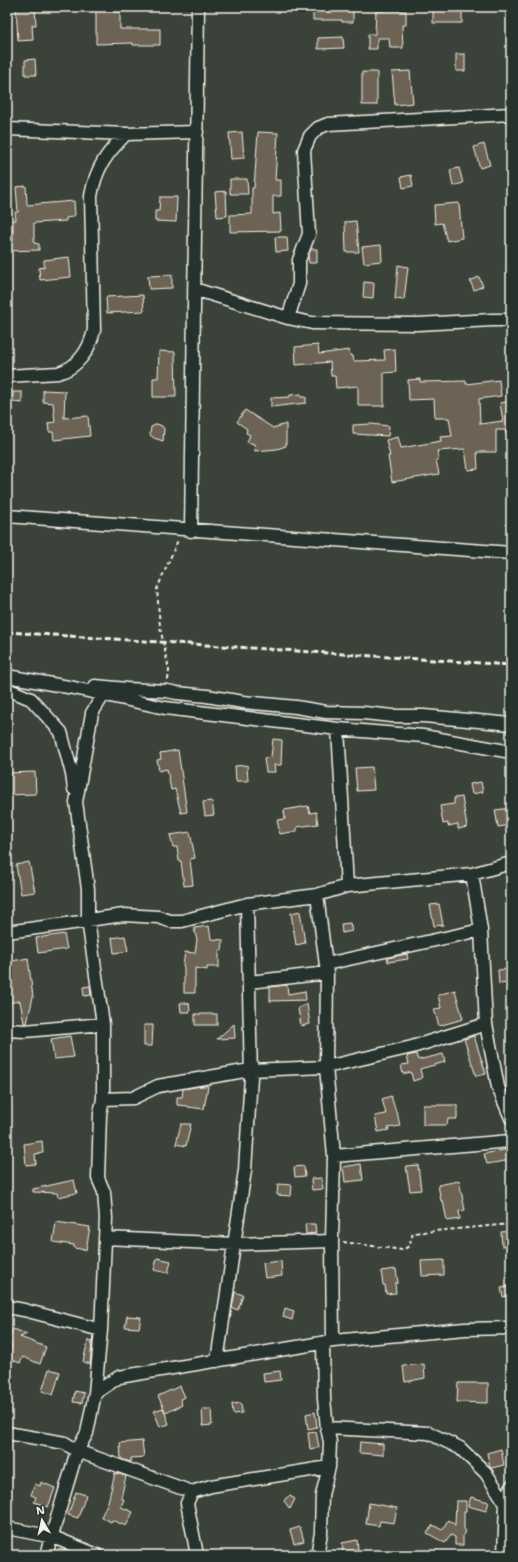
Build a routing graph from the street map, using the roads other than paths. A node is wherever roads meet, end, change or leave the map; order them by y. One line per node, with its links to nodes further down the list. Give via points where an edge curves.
1 (198, 7): 4 (street)
2 (511, 114): 7 (street, via 328,124 318,128 310,136 304,150 309,234 299,260 299,284)
3 (7, 129): 5 (street)
4 (197, 132): 5 (street); 6 (street)
5 (126, 134): 9 (street, via 101,164 94,179 91,196 94,330 92,341 76,364 65,372)
6 (194, 289): 7 (street); 11 (street, via 194,400)
7 (288, 318): 8 (street, via 312,323 418,324)
8 (511, 320)
9 (7, 376)
10 (9, 518): 11 (street)
11 (187, 530): 12 (street)
12 (511, 553)
13 (7, 676): 14 (street)
14 (74, 688): 16 (street); 17 (street, via 95,686 167,691 326,712 424,716)
15 (7, 689): 20 (street, via 31,699 61,732)
16 (104, 694): 18 (street, via 165,708); 20 (street, via 92,713)
17 (511, 724)
18 (338, 729): 19 (street, via 423,736); 23 (street)
19 (511, 752)
20 (76, 802): 26 (street, via 88,889)
21 (511, 863): 22 (street)
22 (472, 874): 23 (street); 27 (street)
23 (347, 886): 24 (street)
24 (317, 895): 25 (street); 29 (street)
25 (247, 904): 26 (street, via 182,921 124,915); 30 (street)
26 (88, 920): 28 (street); 31 (street)
27 (481, 930): 29 (street); 32 (street)
28 (7, 932)
29 (326, 968): 30 (street); 34 (street)
30 (249, 982): 35 (street)
31 (103, 1024): 33 (street, via 25,1031); 36 (street)
32 (486, 1024): 34 (street, via 412,1047); 37 (street, via 498,1087)
33 (7, 1030)
34 (326, 1067): 35 (street); 40 (street)
35 (250, 1070): 36 (street, via 158,1086 133,1098); 43 (street, via 245,1170)
36 (103, 1099): 41 (street, via 100,1114 98,1178 104,1192)
37 (508, 1104): 38 (street)
38 (511, 1118)
39 (511, 1141): 40 (street)
40 (334, 1156): 42 (street)
41 (105, 1238): 43 (street); 46 (street)
42 (332, 1241): 43 (street); 47 (street)
43 (234, 1244): 48 (street)
44 (7, 1307): 46 (street)
45 (511, 1328): 47 (street, via 466,1329)
46 (101, 1330): 49 (street)
47 (328, 1342): 48 (street); 50 (street, via 324,1399)
48 (217, 1361): 49 (street, via 120,1377)
49 (95, 1392): 52 (street, via 87,1433)
50 (327, 1428): 53 (street, via 330,1442); 56 (street, via 429,1433 460,1448 486,1473)
51 (7, 1432): 52 (street, via 65,1443)
52 (77, 1451): 55 (street); 58 (street)
53 (329, 1467): 55 (street, via 211,1486); 62 (street, via 322,1495 321,1533)
54 (511, 1486): 56 (street)
55 (192, 1492): 61 (street, via 187,1503)
56 (506, 1504): 63 (street)
57 (7, 1528): 58 (street)
58 (53, 1537): 59 (street); 60 (street)
59 (46, 1555)
60 (98, 1555)
61 (197, 1555)
62 (317, 1555)
63 (504, 1555)

